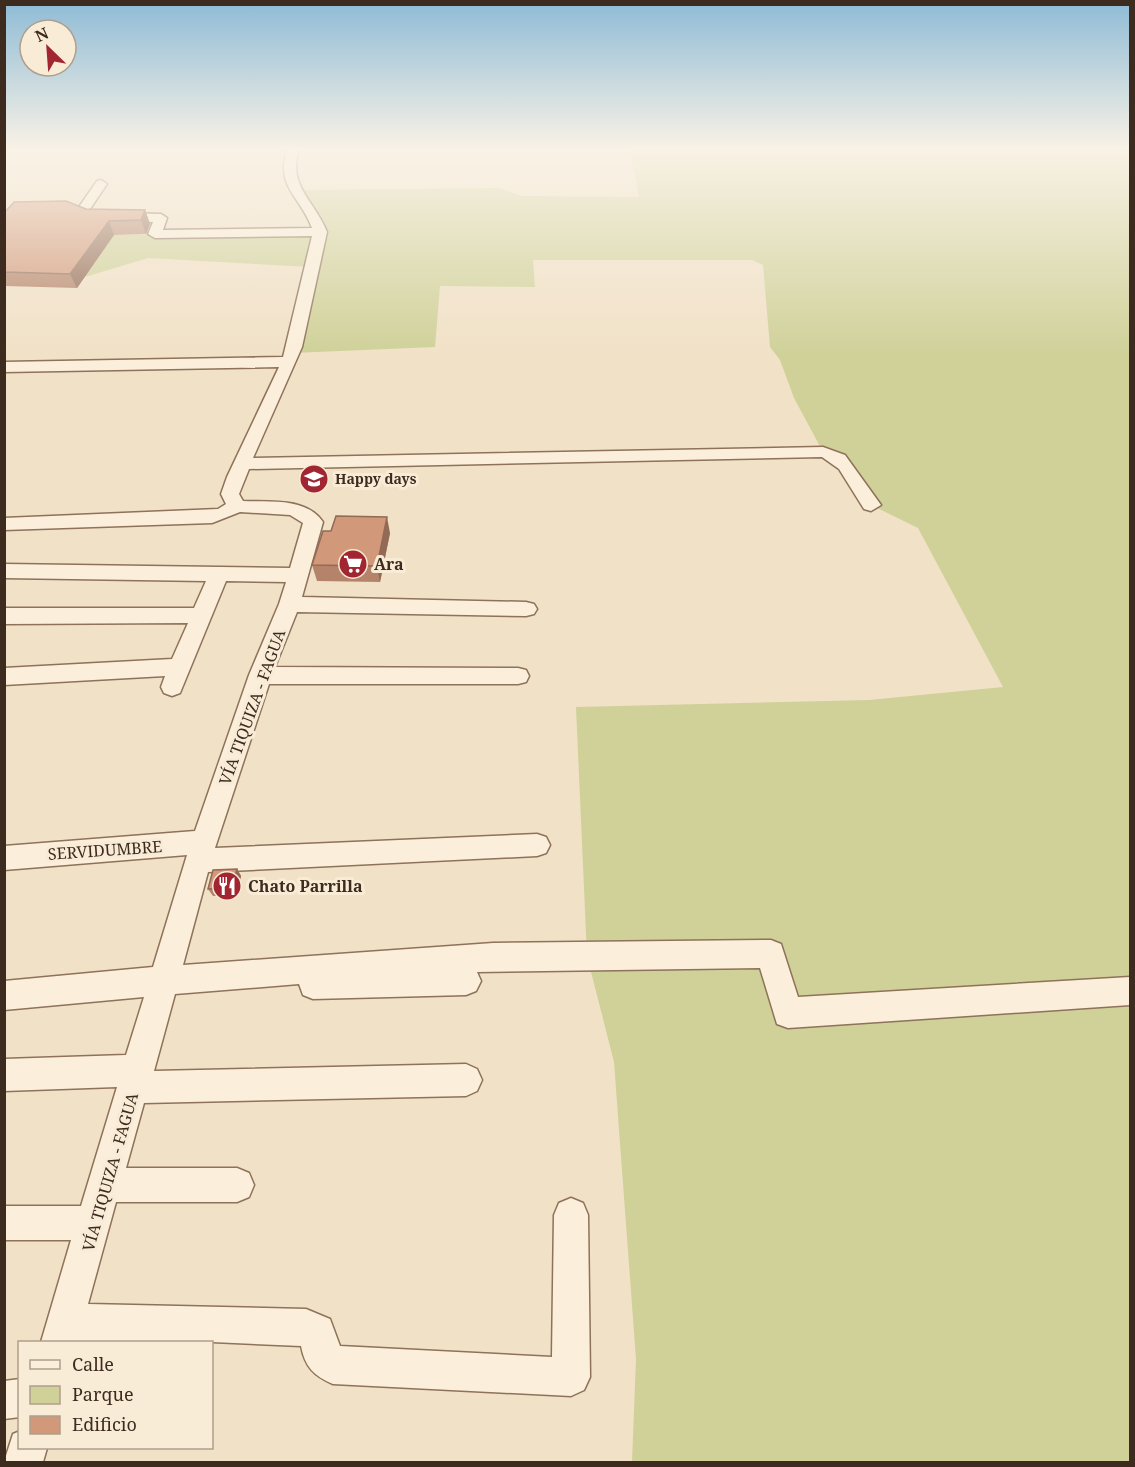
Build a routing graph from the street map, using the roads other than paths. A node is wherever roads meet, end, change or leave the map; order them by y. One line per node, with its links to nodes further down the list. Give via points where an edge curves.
1 (161, 218): 3 (street, via 154,234)
2 (312, 218): 3 (street)
3 (320, 232): 4 (street, via 310,267 305,308)
4 (289, 362): 5 (street); 6 (street)
5 (4, 367)
6 (242, 464): 7 (street, via 823,452 841,458); 8 (street, via 230,494)
7 (871, 505)
8 (236, 506): 9 (street, via 212,517); 12 (street, VÍA TIQUIZA - FAGUA, via 295,510 311,516 313,522)
9 (4, 524)
10 (4, 571): 11 (street)
11 (219, 573): 12 (street); 15 (street)
12 (298, 575): 13 (street, VÍA TIQUIZA - FAGUA)
13 (290, 604): 14 (street); 17 (street, VÍA TIQUIZA - FAGUA)
14 (526, 609)
15 (202, 615): 16 (street); 19 (street, via 176,677)
16 (4, 616)
17 (260, 675): 18 (street); 21 (street, VÍA TIQUIZA - FAGUA)
18 (518, 676)
19 (4, 678)
20 (537, 845): 21 (street, SERVIDUMBRE)
21 (202, 852): 22 (street, SERVIDUMBRE); 24 (street, VÍA TIQUIZA - FAGUA)
22 (4, 858)
23 (466, 981): 24 (street)
24 (162, 985): 25 (street, via 493,957 771,954 788,1013); 26 (street); 28 (street, VÍA TIQUIZA - FAGUA)
25 (1131, 991)
26 (4, 996)
27 (4, 1075): 28 (street)
28 (137, 1078): 29 (street); 31 (street, VÍA TIQUIZA - FAGUA)
29 (466, 1080)
30 (237, 1185): 31 (street)
31 (106, 1186): 34 (street, VÍA TIQUIZA - FAGUA)
32 (571, 1215): 35 (street, via 571,1377 333,1365 321,1356 317,1332 306,1328)
33 (4, 1223): 34 (street)
34 (95, 1223): 35 (street, VÍA TIQUIZA - FAGUA)
35 (63, 1332)

